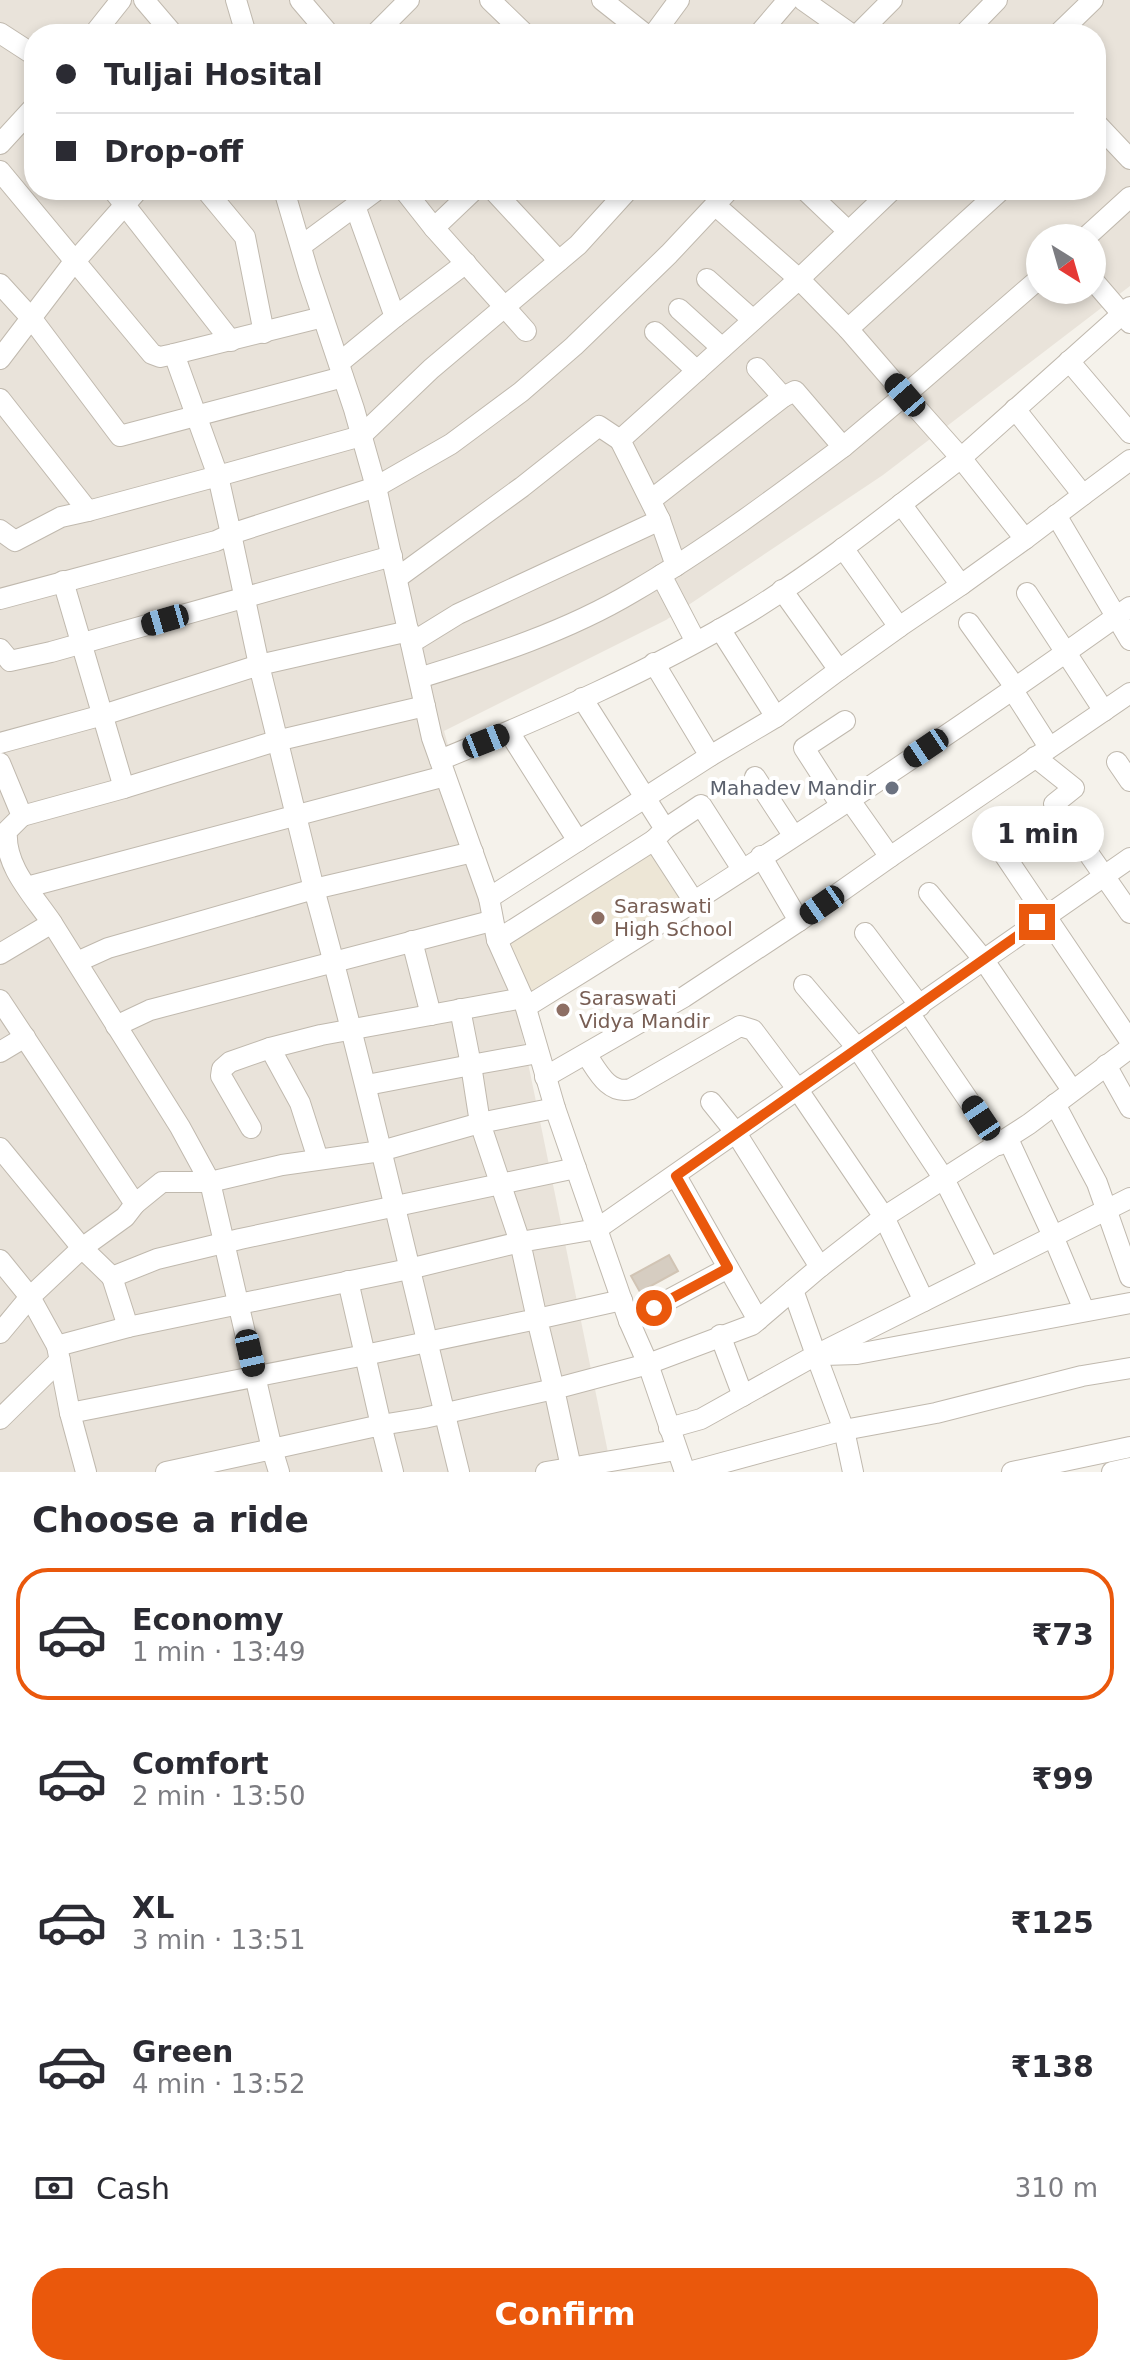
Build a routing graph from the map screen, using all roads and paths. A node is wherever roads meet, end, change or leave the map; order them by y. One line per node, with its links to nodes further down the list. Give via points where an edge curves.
1 (121, 0): 14 (street)
2 (144, 0): 15 (street)
3 (236, 0): 16 (street)
4 (300, 0): 17 (street)
5 (490, 0): 19 (street)
6 (602, 0): 20 (street)
7 (679, 0): 21 (street)
8 (788, 0): 22 (street)
9 (803, 0): 23 (street)
10 (892, 0): 24 (street)
11 (997, 0): 25 (street)
12 (1093, 0): 26 (street)
13 (401, 3): 18 (street)
14 (102, 24)
15 (164, 24)
16 (243, 24)
17 (320, 24)
18 (383, 24)
19 (515, 24)
20 (632, 24)
21 (661, 24)
22 (768, 24)
23 (837, 24)
24 (868, 24)
25 (974, 24)
26 (1068, 24)
27 (0, 33): 28 (street)
28 (24, 49)
29 (24, 119): 31 (street)
30 (1106, 134): 32 (street)
31 (1, 145)
32 (1130, 159)
33 (0, 171): 55 (street)
34 (1130, 197): 50 (street)
35 (122, 200): 55 (street)
36 (130, 200): 73 (street)
37 (214, 200): 72 (street, via 245,237)
38 (287, 200): 53 (street)
39 (363, 200): 49 (street)
40 (412, 200): 51 (street)
41 (463, 200): 51 (street)
42 (502, 200): 54 (street)
43 (613, 200): 54 (street)
44 (721, 200): 93 (street, via 521,392 451,444)
45 (725, 200): 58 (street)
46 (815, 200): 52 (street)
47 (881, 200): 52 (street)
48 (990, 200): 69 (street)
49 (355, 206): 53 (street); 66 (street)
50 (1100, 224)
51 (434, 228): 56 (street)
52 (848, 231): 58 (street)
53 (301, 246): 65 (street)
54 (559, 261): 62 (street)
55 (74, 262): 67 (street); 75 (street, via 144,348 160,357)
56 (466, 263): 62 (street); 66 (street)
57 (707, 279): 68 (street)
58 (799, 279): 68 (street); 69 (street)
59 (0, 284): 67 (street)
60 (1026, 290): 81 (street)
61 (1106, 293): 64 (street)
62 (506, 308): 70 (street); 87 (street)
63 (679, 309): 74 (street)
64 (1127, 314): 77 (street)
65 (323, 317): 72 (street); 79 (street)
66 (395, 317): 79 (street)
67 (32, 319): 76 (street); 85 (street, via 120,436)
68 (753, 320): 74 (street)
69 (848, 329): 81 (street)
70 (526, 331)
71 (655, 332): 80 (street)
72 (264, 333): 73 (street)
73 (231, 341): 75 (street)
74 (722, 348): 80 (street)
75 (174, 354): 85 (street)
76 (0, 359)
77 (1069, 361): 84 (street); 86 (street)
78 (757, 368): 82 (street)
79 (341, 370): 85 (street); 87 (street)
80 (697, 371): 88 (street)
81 (905, 395): 89 (street); 90 (street)
82 (783, 397): 89 (street, via 795,391); 95 (street)
83 (0, 399): 97 (street)
84 (1015, 409): 90 (street); 94 (street)
85 (197, 414): 92 (street)
86 (1130, 433)
87 (361, 436): 92 (street); 93 (street)
88 (620, 440): 95 (street); 106 (street, via 599,426)
89 (843, 447): 105 (street)
90 (961, 458): 96 (street); 102 (street)
91 (1130, 460): 94 (street)
92 (218, 476): 97 (street); 101 (street)
93 (376, 487): 101 (street); 104 (street)
94 (1083, 495): 98 (street)
95 (651, 500): 99 (street)
96 (901, 504): 103 (street); 108 (street)
97 (88, 511): 100 (street, via 61,517 15,541)
98 (1056, 515): 102 (street); 113 (street)
99 (660, 520): 105 (street); 117 (street)
100 (0, 530)
101 (231, 534): 107 (street); 111 (street)
102 (1025, 539): 108 (street)
103 (843, 548): 109 (street); 115 (street)
104 (392, 556): 106 (street); 111 (street)
105 (669, 570): 119 (street); 126 (street, via 552,631)
106 (397, 578): 117 (street)
107 (63, 581): 112 (street); 120 (street)
108 (961, 585): 115 (street)
109 (782, 590): 116 (street); 125 (street)
110 (1027, 593): 121 (street)
111 (246, 597): 120 (street); 124 (street)
112 (0, 599)
113 (1122, 612): 118 (street); 121 (street)
114 (969, 623): 127 (street)
115 (899, 627): 125 (street)
116 (720, 629): 119 (street); 133 (street)
117 (410, 637): 124 (street); 126 (street)
118 (1130, 640)
119 (696, 642): 123 (street)
120 (83, 643): 122 (street); 132 (street)
121 (1065, 652): 127 (street); 131 (street)
122 (3, 657)
123 (654, 663): 129 (street); 139 (street)
124 (259, 665): 132 (street); 136 (street)
125 (839, 670): 133 (street)
126 (419, 678): 130 (street)
127 (1013, 688): 138 (street); 147 (street)
128 (1130, 693): 131 (street)
129 (582, 698): 135 (street); 146 (street)
130 (425, 706): 136 (street); 142 (street)
131 (1104, 711): 138 (street)
132 (103, 715): 137 (street); 145 (street)
133 (776, 717): 139 (street)
134 (845, 721): 147 (street, via 804,748)
135 (509, 732): 142 (street); 152 (street)
136 (276, 741): 145 (street); 149 (street)
137 (0, 743)
138 (1042, 752): 156 (street); 160 (street, via 1074,788 1054,804)
139 (710, 756): 146 (street)
140 (1117, 762): 144 (street)
141 (0, 763): 148 (street)
142 (442, 768): 149 (street); 154 (street)
143 (755, 777): 151 (street)
144 (1130, 781)
145 (124, 788): 148 (street)
146 (644, 797): 150 (street); 152 (street)
147 (845, 802): 151 (street); 156 (street)
148 (22, 816): 158 (street, via 7,831)
149 (294, 816): 161 (street); 162 (street)
150 (660, 834): 159 (street, via 701,805); 165 (street); 170 (street)
151 (793, 835): 155 (street)
152 (578, 841): 164 (street)
153 (997, 844): 167 (street)
154 (473, 852): 162 (street); 164 (street)
155 (761, 856): 159 (street); 168 (street)
156 (890, 857): 168 (street)
157 (1130, 858): 160 (street)
158 (5, 864): 161 (street)
159 (742, 869): 165 (street)
160 (1104, 876): 166 (street); 167 (street)
161 (27, 887): 169 (street)
162 (314, 889): 175 (street, via 120,944); 176 (street)
163 (929, 893): 174 (street)
164 (489, 898): 170 (street)
165 (693, 900): 179 (street)
166 (1130, 913)
167 (1044, 917): 174 (street); 186 (street)
168 (799, 921): 192 (street)
169 (52, 923): 173 (street); 175 (street)
170 (494, 930): 172 (street); 179 (street)
171 (865, 933): 181 (street)
172 (412, 941): 176 (street); 182 (street)
173 (0, 954)
174 (983, 959): 181 (street); 198 (street)
175 (77, 962): 183 (street)
176 (334, 962): 183 (street, via 150,1010); 184 (street)
177 (804, 985): 189 (street)
178 (0, 1000): 185 (street)
179 (524, 1002): 180 (street); 191 (street)
180 (460, 1009): 182 (street); 193 (street)
181 (914, 1010): 189 (street); 206 (street)
182 (431, 1015): 184 (street)
183 (116, 1026): 213 (street)
184 (352, 1030): 187 (street); 196 (street)
185 (25, 1037): 190 (street); 216 (street)
186 (1130, 1041)
187 (270, 1048): 204 (street, via 222,1069); 209 (street, via 300,1103)
188 (1130, 1048): 194 (street)
189 (858, 1049): 197 (street); 212 (street)
190 (0, 1052)
191 (538, 1053): 193 (street); 195 (street)
192 (586, 1054): 195 (street); 197 (street, via 609,1086 622,1091 746,1026)
193 (471, 1065): 196 (street); 203 (street)
194 (1106, 1065): 198 (street); 202 (street)
195 (545, 1077): 201 (street)
196 (367, 1085): 208 (street)
197 (798, 1090): 205 (street); 219 (street)
198 (1072, 1090): 200 (street)
199 (711, 1102): 205 (street)
200 (1055, 1104): 206 (street); 218 (street)
201 (555, 1108): 203 (street); 210 (street)
202 (1130, 1108)
203 (480, 1123): 208 (street); 214 (street)
204 (251, 1128)
205 (736, 1133): 211 (street); 226 (street)
206 (1003, 1142): 212 (street); 221 (street)
207 (0, 1148): 224 (street)
208 (381, 1151): 209 (street); 217 (street)
209 (318, 1159): 213 (street)
210 (576, 1168): 214 (street); 220 (street)
211 (676, 1176): 220 (street); 227 (street)
212 (944, 1179): 219 (street); 228 (street)
213 (210, 1182): 216 (street, via 162,1182); 223 (street)
214 (500, 1184): 217 (street); 222 (street)
215 (1130, 1198): 218 (street)
216 (135, 1204): 224 (street)
217 (394, 1206): 223 (street); 229 (street)
218 (1107, 1209): 221 (street); 231 (street)
219 (884, 1217): 226 (street); 236 (street)
220 (597, 1229): 222 (street); 235 (street)
221 (1053, 1236): 228 (street); 239 (street)
222 (520, 1242): 229 (street); 240 (street)
223 (224, 1243): 230 (street, via 157,1259); 238 (street)
224 (82, 1248): 230 (street); 234 (street)
225 (0, 1260): 234 (street)
226 (820, 1267): 233 (street)
227 (728, 1268): 241 (street); 242 (street)
228 (989, 1268): 236 (street)
229 (409, 1269): 232 (street); 246 (street)
230 (112, 1277): 243 (street)
231 (1130, 1277)
232 (348, 1281): 238 (street); 248 (street)
233 (793, 1290): 241 (street); 249 (street)
234 (30, 1297): 244 (street); 247 (street)
235 (622, 1300): 240 (street); 242 (street)
236 (924, 1301): 249 (street)
237 (1130, 1303): 239 (street)
238 (239, 1304): 243 (street); 252 (street)
239 (1084, 1310): 249 (street, via 857,1354)
240 (537, 1319): 246 (street); 253 (street)
241 (758, 1320): 245 (street)
242 (629, 1321): 250 (street)
243 (128, 1327): 247 (street)
244 (0, 1333)
245 (720, 1335): 250 (street); 254 (street)
246 (427, 1343): 248 (street); 256 (street)
247 (58, 1353): 255 (street); 257 (street)
248 (365, 1355): 252 (street); 258 (street)
249 (816, 1355): 254 (street); 260 (street)
250 (648, 1364): 253 (street); 259 (street)
251 (1130, 1368): 260 (street)
252 (256, 1378): 255 (street); 262 (street)
253 (554, 1389): 256 (street); 265 (street)
254 (743, 1396): 259 (street, via 701,1419)
255 (70, 1413): 266 (street)
256 (445, 1413): 258 (street); 270 (street)
257 (0, 1419)
258 (381, 1425): 262 (street); 269 (street)
259 (669, 1428): 263 (street)
260 (844, 1430): 272 (street); 273 (street)
261 (1130, 1447): 274 (street)
262 (272, 1449): 267 (street); 268 (street)
263 (676, 1450): 265 (street); 272 (street)
264 (1130, 1468): 275 (street)
265 (571, 1470): 271 (street)
266 (86, 1472)
267 (166, 1472)
268 (279, 1472)
269 (393, 1472)
270 (459, 1472)
271 (546, 1472)
272 (687, 1472)
273 (853, 1472)
274 (1012, 1472)
275 (1112, 1472)

